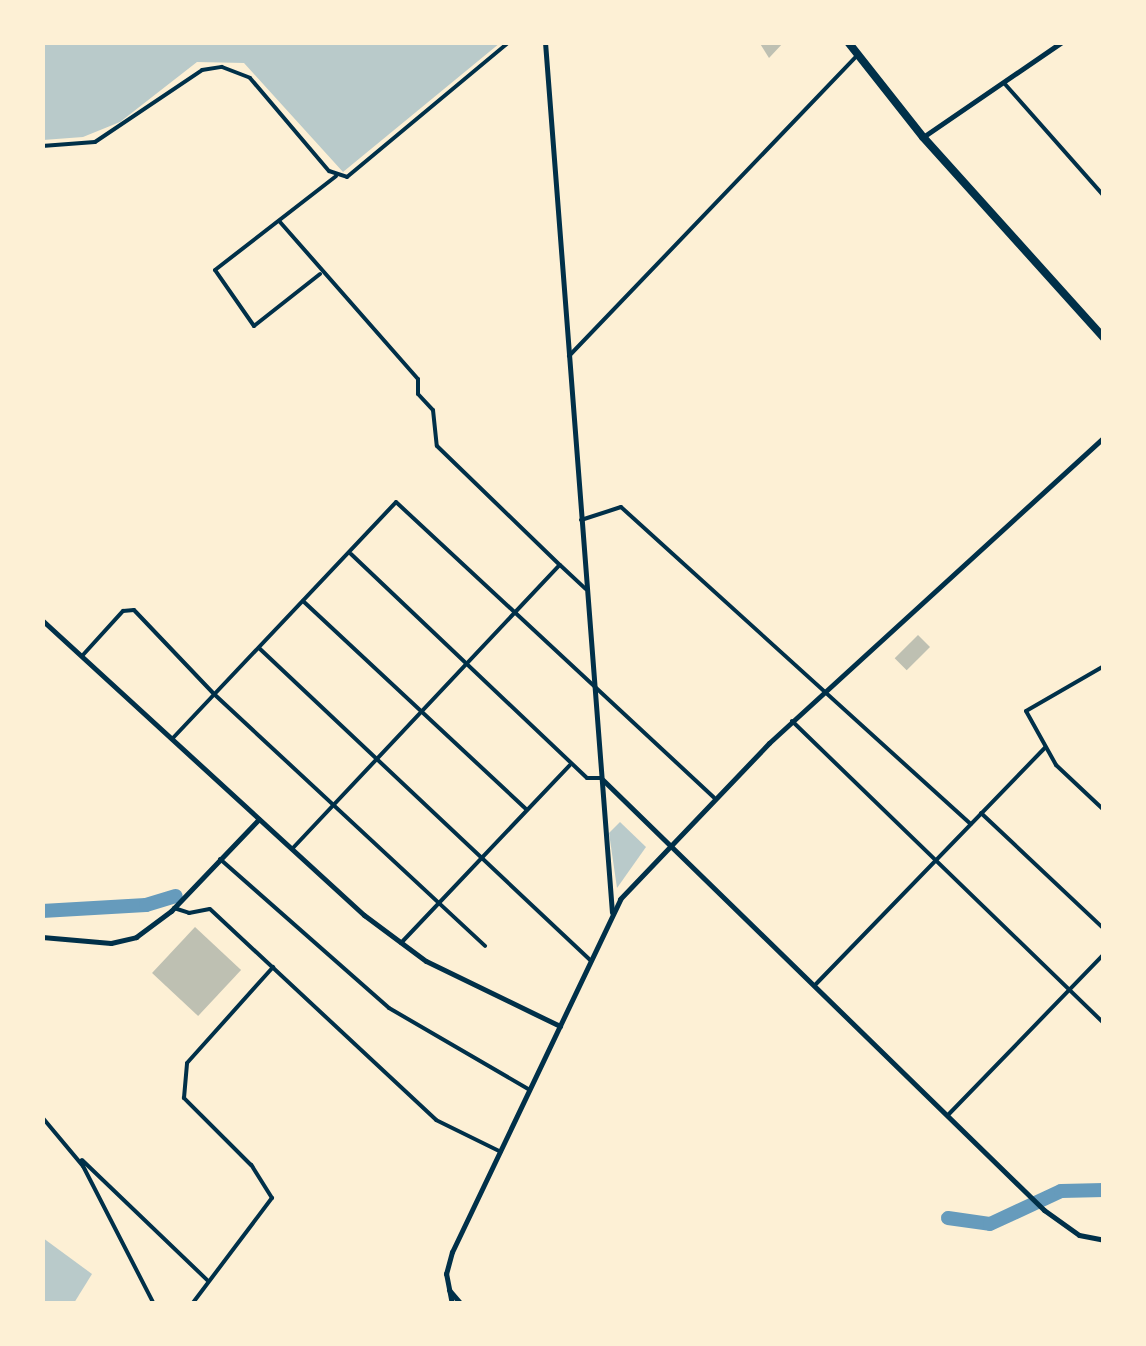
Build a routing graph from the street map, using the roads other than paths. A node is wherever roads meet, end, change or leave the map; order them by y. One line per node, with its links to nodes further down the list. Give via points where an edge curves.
1 (509, 42): 9 (street, via 347,177)
2 (545, 42): 14 (street)
3 (848, 42): 5 (main road)
4 (1062, 42): 6 (street)
5 (858, 55): 7 (main road); 14 (street)
6 (1003, 82): 7 (street); 10 (street)
7 (923, 137): 13 (main road)
8 (42, 146): 9 (street, via 95,142 202,70 222,67 250,78)
9 (336, 176): 11 (street)
10 (1104, 196)
11 (280, 222): 12 (street); 12 (street, via 215,270 254,326)
12 (322, 272): 18 (street, via 418,379 418,394 433,410 437,446)
13 (1104, 338)
14 (569, 356): 16 (street)
15 (1104, 437): 28 (street)
16 (582, 520): 19 (street); 28 (street, via 621,508)
17 (349, 552): 20 (street); 21 (street, via 396,502); 25 (street)
18 (560, 565): 19 (street); 21 (street)
19 (587, 590): 27 (street)
20 (302, 601): 23 (street); 30 (street)
21 (515, 613): 25 (street); 27 (street)
22 (42, 620): 24 (street)
23 (259, 648): 29 (street); 34 (street)
24 (82, 656): 29 (street, via 130,609); 32 (street)
25 (466, 664): 30 (street); 35 (street)
26 (1104, 666): 33 (street, via 1026,711)
27 (594, 686): 36 (street); 37 (street)
28 (826, 689): 31 (street); 43 (street)
29 (214, 694): 32 (street); 38 (street)
30 (422, 712): 34 (street); 39 (street)
31 (792, 721): 37 (street); 48 (street)
32 (172, 739): 42 (street)
33 (1044, 748): 40 (street); 41 (street)
34 (377, 759): 38 (street); 46 (street)
35 (571, 764): 36 (street, via 587,778); 39 (street)
36 (601, 778): 44 (street); 51 (street)
37 (715, 799): 44 (street)
38 (334, 805): 45 (street); 49 (street)
39 (527, 810): 46 (street)
40 (1104, 810)
41 (982, 813): 43 (street); 52 (street)
42 (259, 819): 45 (street); 47 (street)
43 (971, 824): 48 (street)
44 (672, 844): 51 (street); 59 (street)
45 (292, 849): 54 (street)
46 (482, 858): 49 (street); 57 (street)
47 (220, 859): 50 (street); 63 (street, via 389,1008)
48 (936, 860): 59 (street); 60 (street)
49 (438, 904): 54 (street); 55 (street)
50 (174, 908): 53 (street, via 136,936 111,944); 58 (street, via 189,914 210,909)
51 (612, 914): 57 (street)
52 (1104, 929)
53 (42, 938)
54 (401, 943): 62 (street)
55 (484, 946)
56 (1104, 954): 60 (street)
57 (590, 960): 62 (street)
58 (273, 967): 66 (street, via 436,1120); 69 (street, via 187,1063 184,1098 251,1165 272,1198)
59 (816, 984): 64 (street)
60 (1069, 990): 61 (street); 64 (street)
61 (1104, 1023)
62 (560, 1026): 63 (street)
63 (530, 1090): 66 (street)
64 (948, 1115): 68 (street, via 1044,1210 1079,1235)
65 (42, 1116): 67 (street)
66 (501, 1152): 70 (street, via 452,1252)
67 (76, 1155): 69 (street); 71 (street)
68 (1104, 1240)
69 (208, 1281): 72 (street)
70 (447, 1287): 73 (street); 74 (street)
71 (154, 1304)
72 (192, 1304)
73 (452, 1304)
74 (461, 1304)

